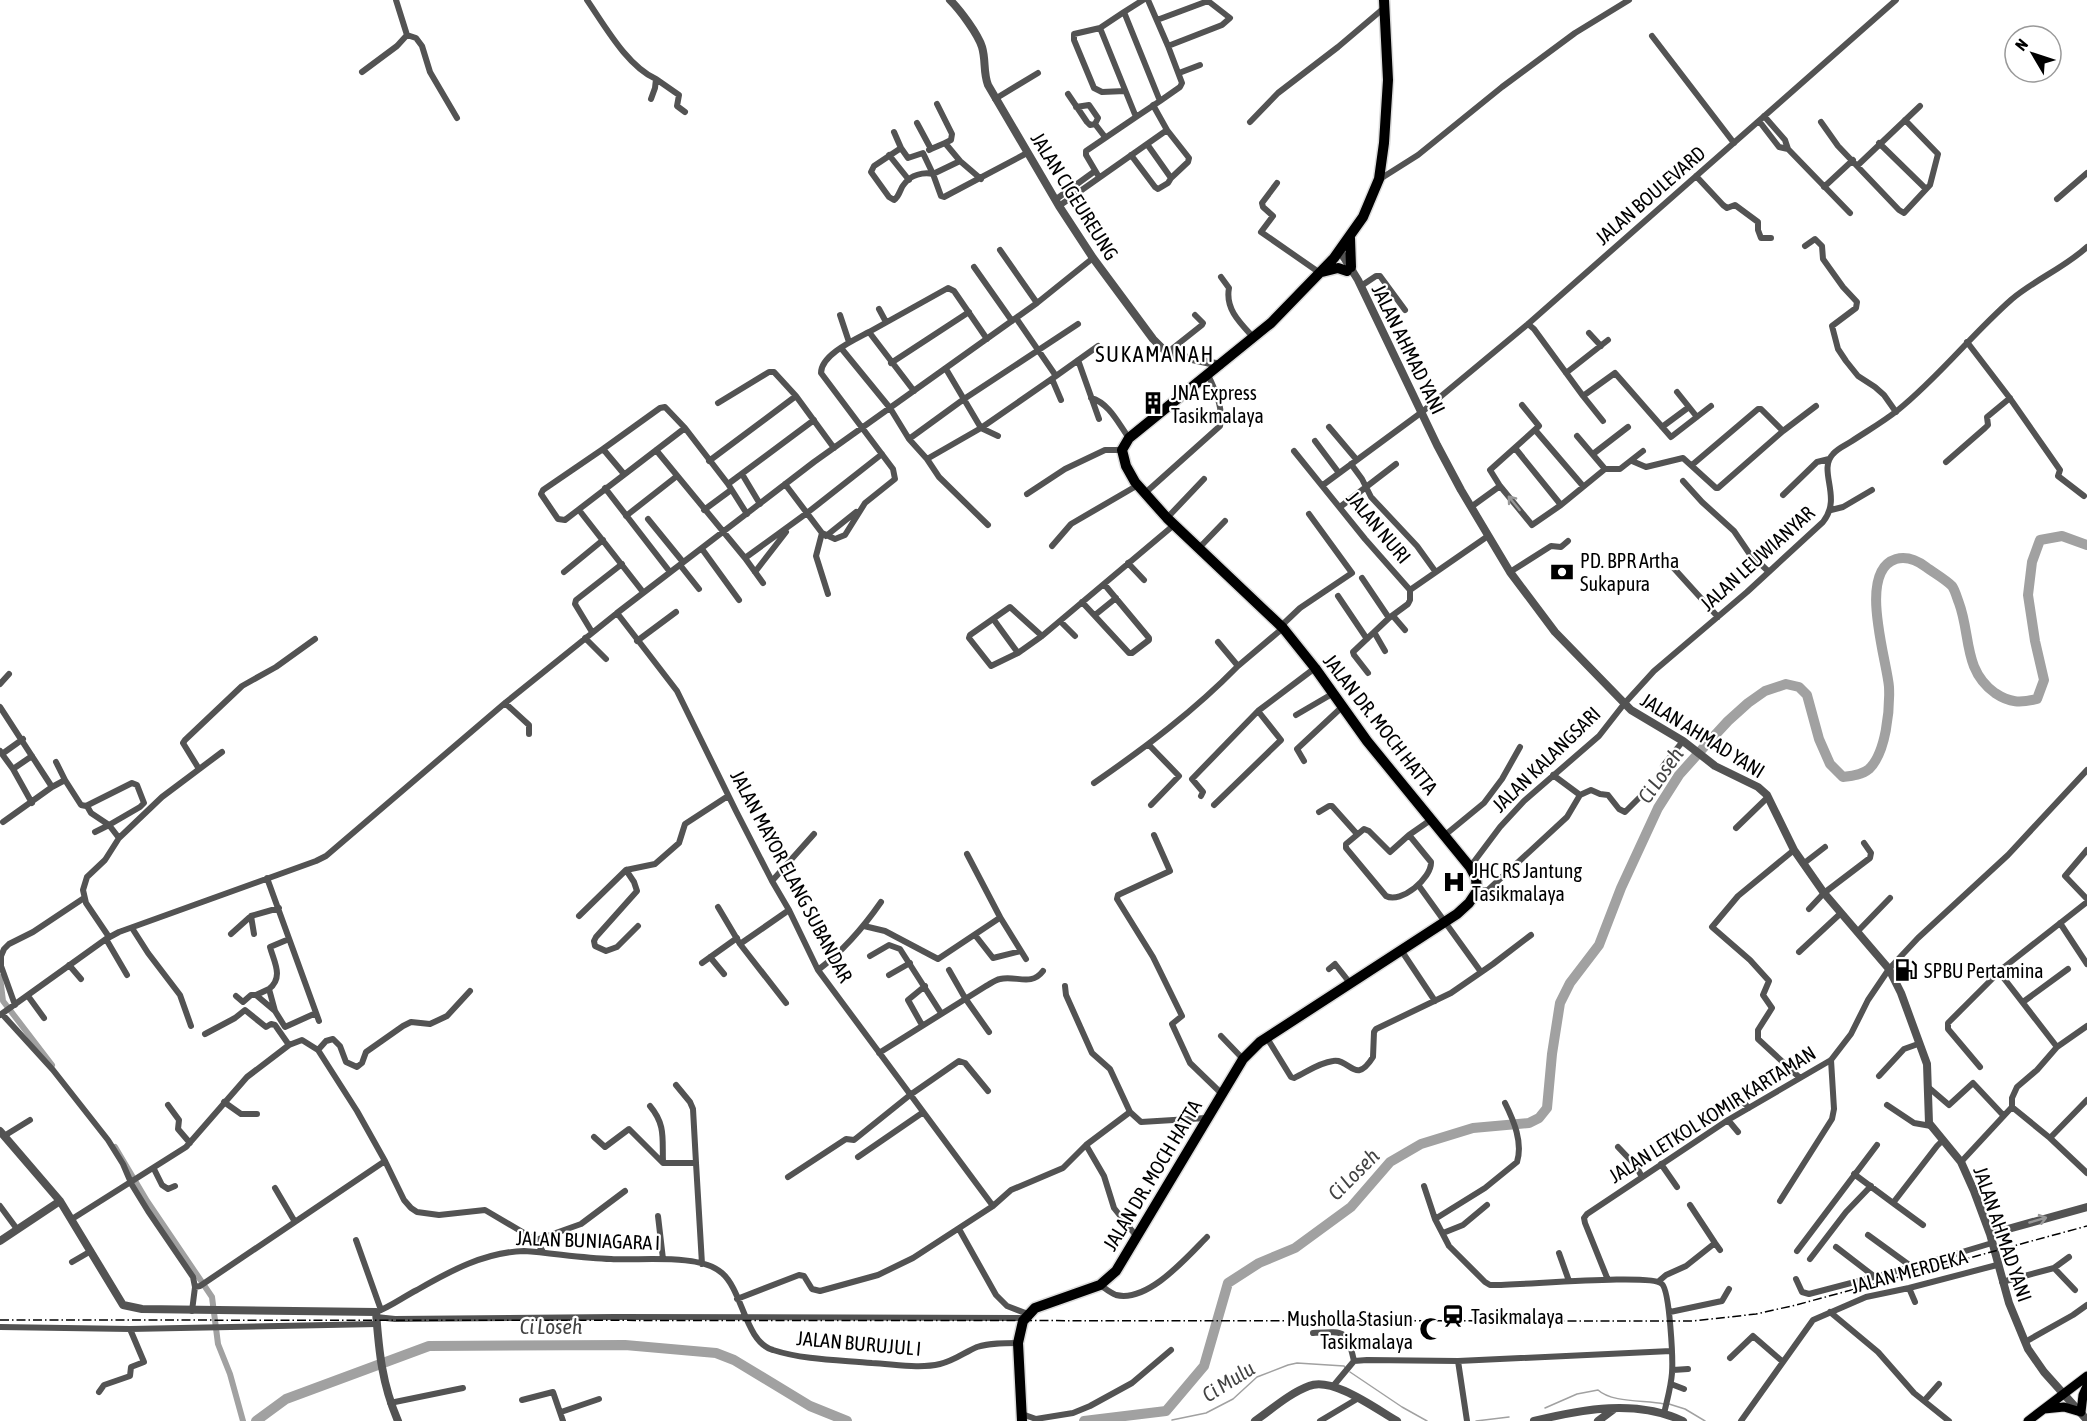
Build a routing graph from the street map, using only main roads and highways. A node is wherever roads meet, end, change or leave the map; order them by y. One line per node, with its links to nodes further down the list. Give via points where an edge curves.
1 (1384, 4): 2 (highway, via 1388,80 1379,179)
2 (1350, 238): 3 (highway); 3 (highway, via 1349,269)
3 (1321, 273): 7 (highway, JALAN DR. MOCH HATTA, via 1254,338 1129,438 1122,450 1126,466 1170,522 1282,627 1470,867 1477,891 1464,908 1267,1038 1243,1059 1116,1271 1100,1285 1039,1306 1026,1316 1018,1343)
4 (2087, 1377): 6 (main road)
5 (2087, 1386): 6 (main road, via 2081,1412 2064,1407)
6 (2044, 1409): 8 (main road)
7 (1022, 1418)
8 (2028, 1421)

